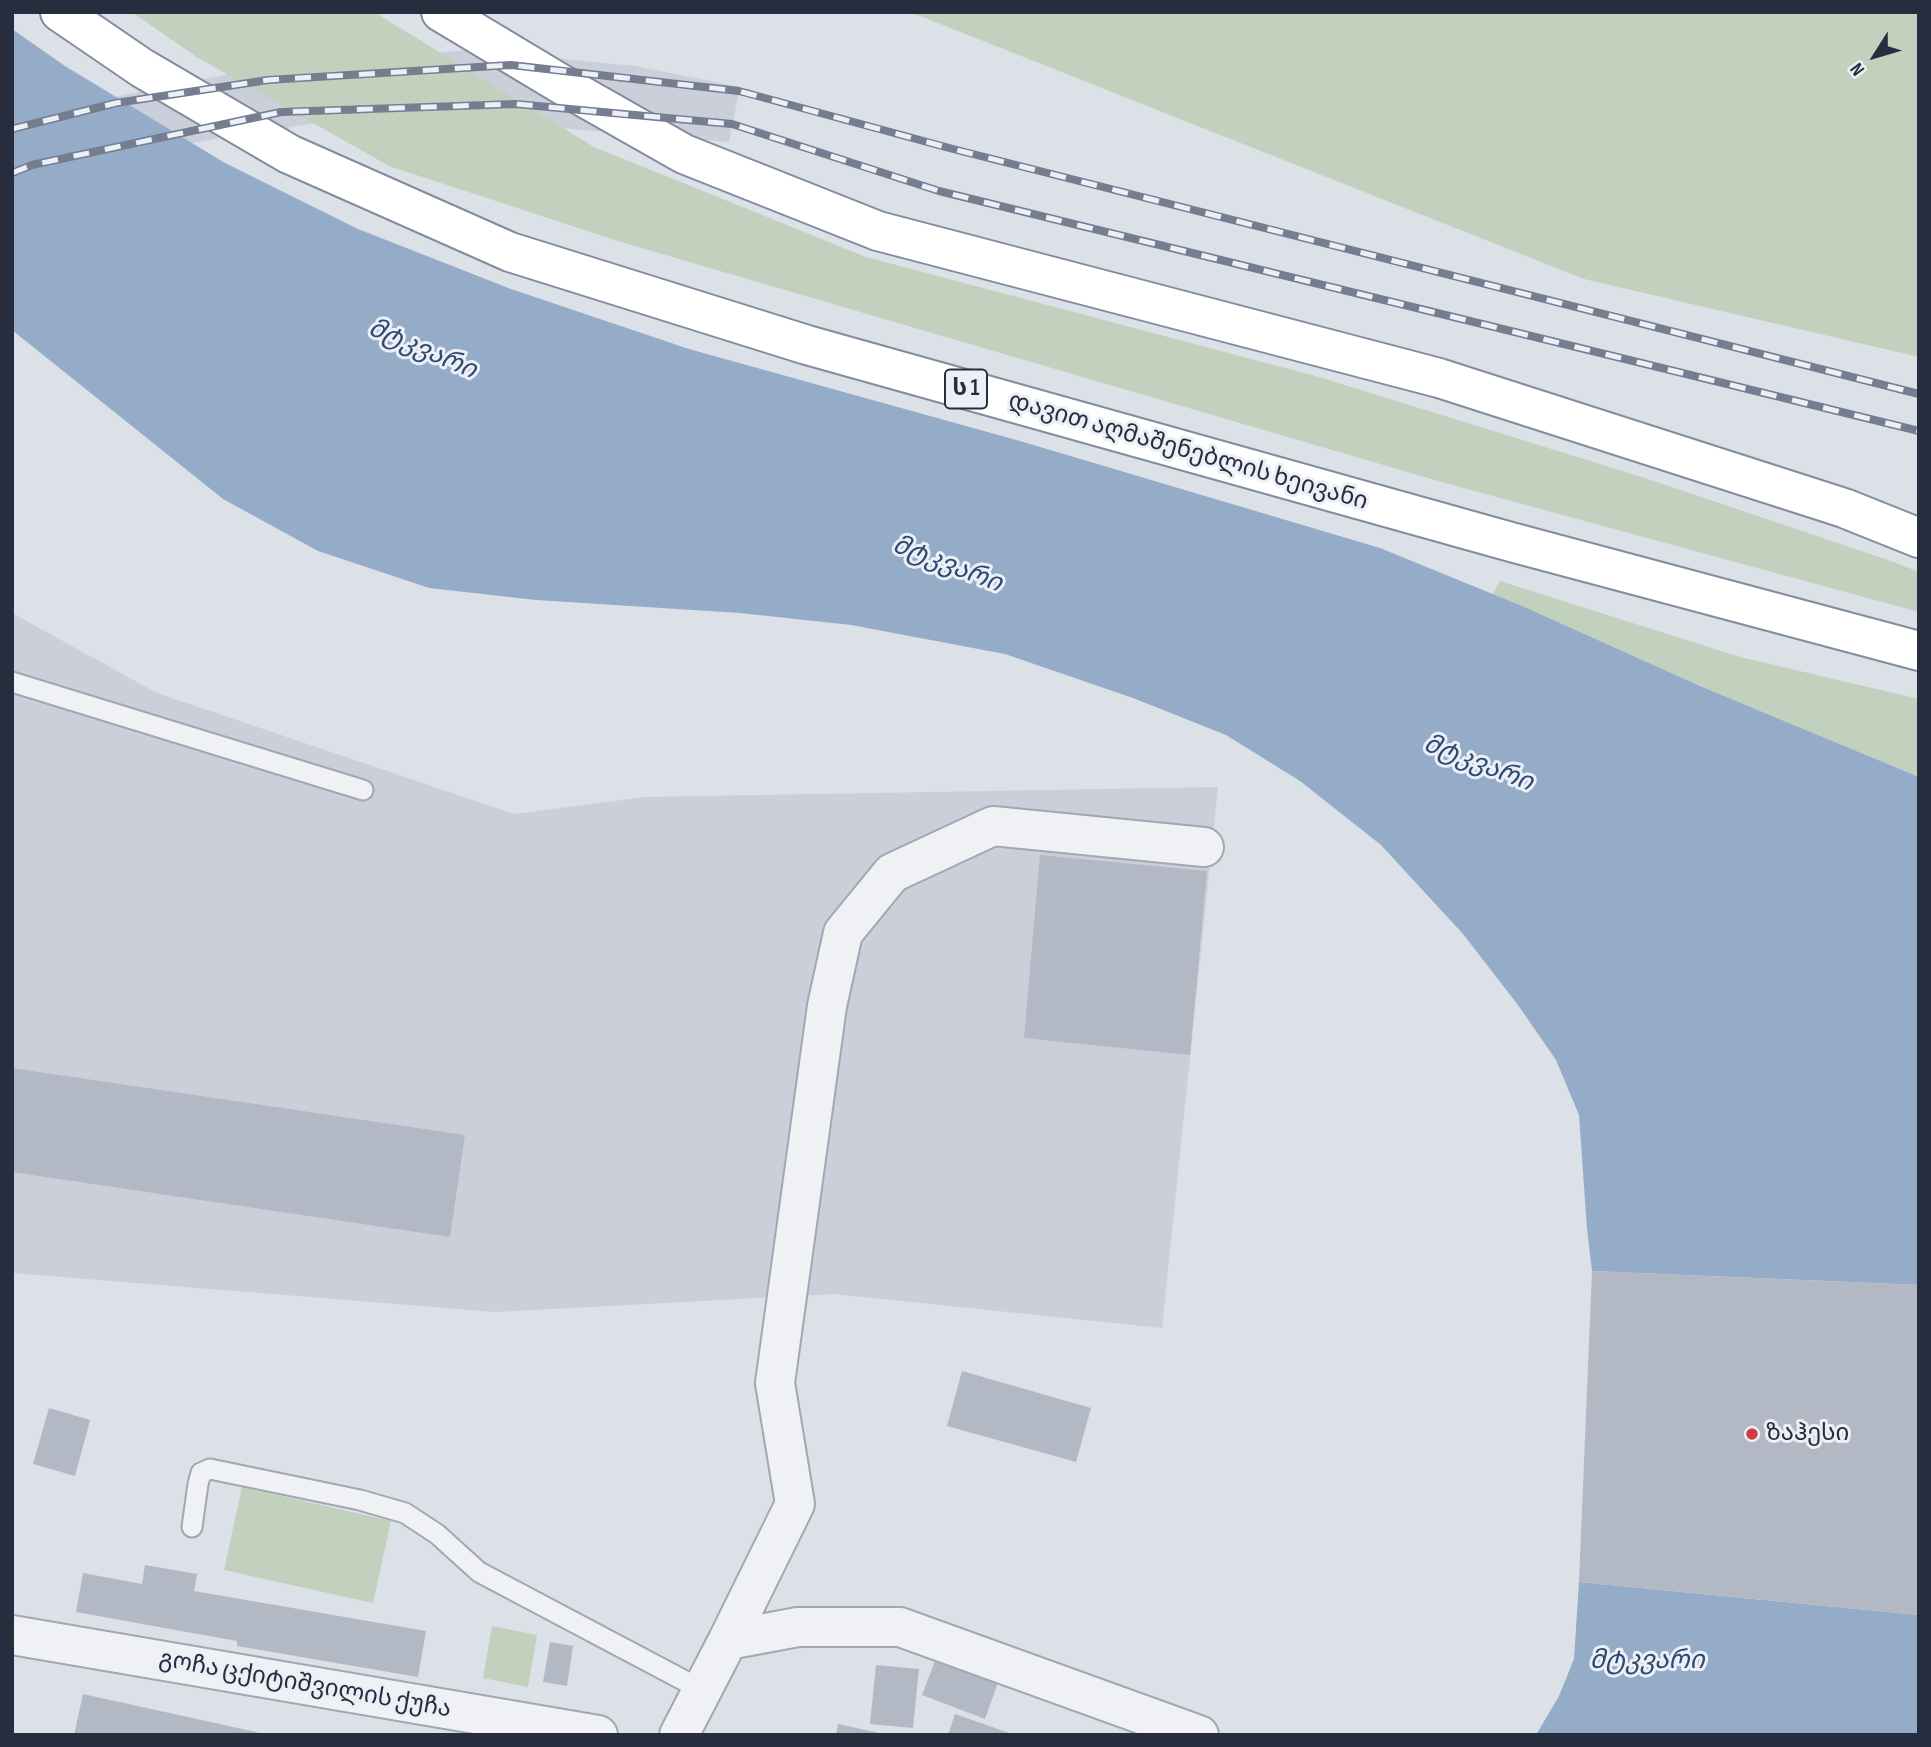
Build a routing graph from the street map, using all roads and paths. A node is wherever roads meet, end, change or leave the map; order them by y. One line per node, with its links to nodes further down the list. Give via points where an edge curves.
1 (60, 12): 4 (highway, დავით აღმაშენებლის ხეივანი / ს 1, via 142,68 289,154 510,252 807,345 1511,542)
2 (441, 12): 3 (highway, via 684,154 878,231 1439,378 1844,508)
3 (1919, 538)
4 (1919, 650)
5 (12, 682): 6 (lane)
6 (363, 790)
7 (1204, 847): 10 (street, via 993,827 892,873 843,933 827,1006 775,1383 795,1504)
8 (192, 1527): 11 (lane, via 201,1473 210,1469 404,1513 437,1534 479,1572)
9 (12, 1636): 12 (street, გოჩა ცქიტიშვილის ქუჩა)
10 (728, 1640): 11 (street); 14 (street, via 798,1627 900,1626)
11 (702, 1690): 13 (street)
12 (598, 1735)
13 (679, 1735)
14 (1199, 1735)

